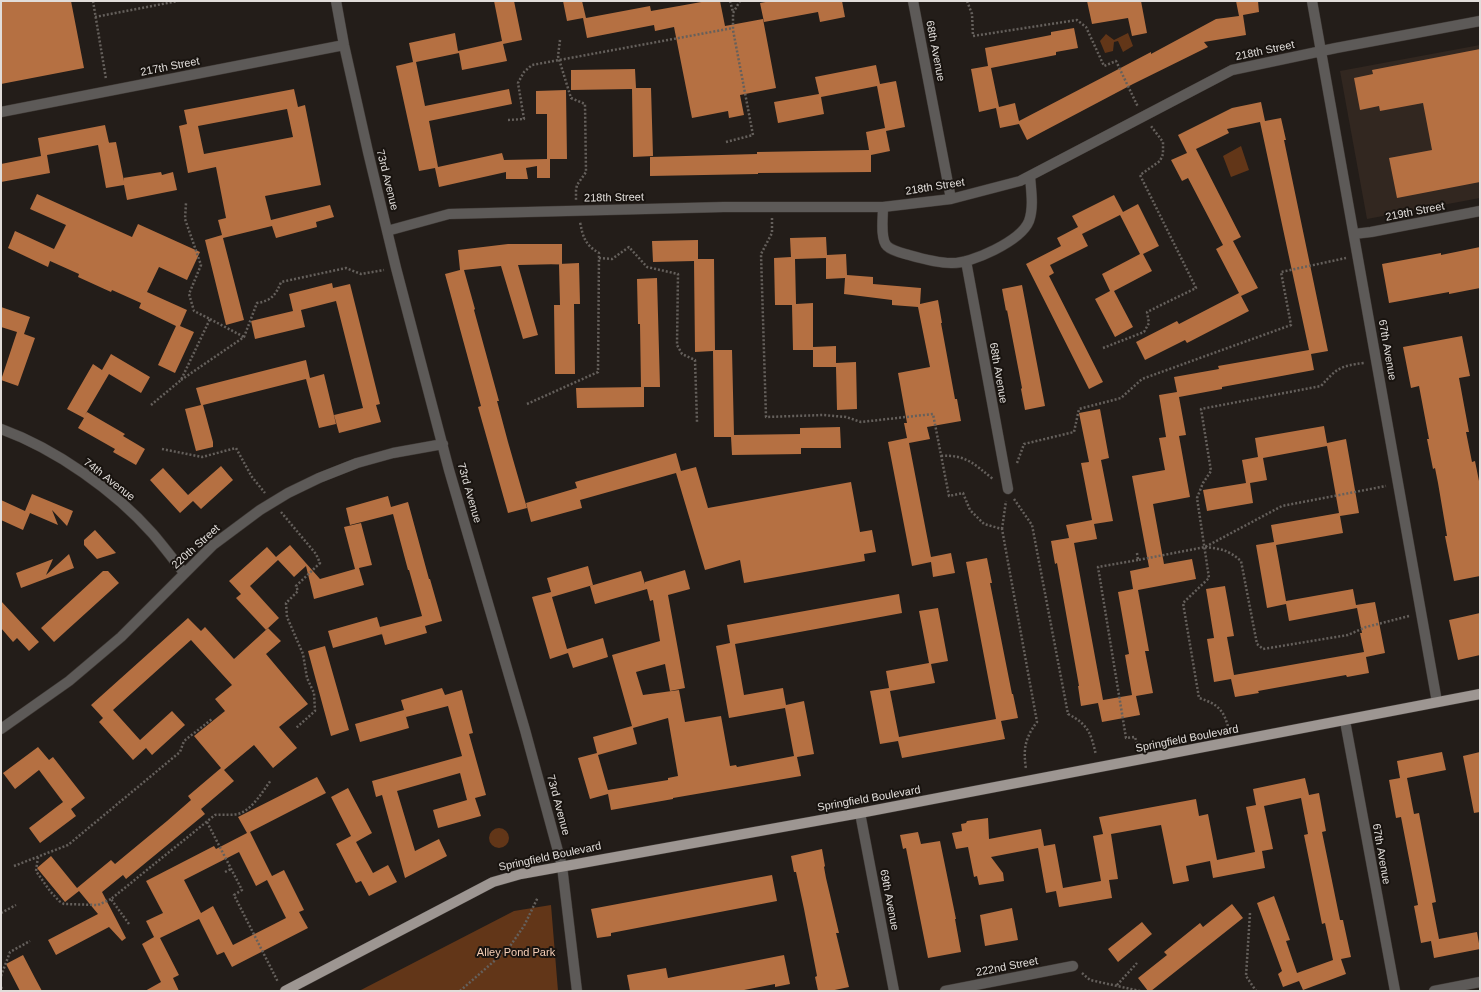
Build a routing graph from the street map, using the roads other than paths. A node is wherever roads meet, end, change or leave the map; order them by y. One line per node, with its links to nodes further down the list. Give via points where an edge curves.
1 (336, 1): 5 (street, 73rd Avenue)
2 (913, 1): 9 (street, 68th Avenue)
3 (1312, 1): 6 (street, 67th Avenue)
4 (1480, 21): 6 (street, 218th Street)
5 (344, 46): 7 (street, 217th Street); 12 (street, 73rd Avenue)
6 (1321, 52): 8 (street, 218th Street, via 1232,70); 13 (street, 67th Avenue)
7 (1, 112)
8 (1030, 176): 9 (street, 218th Street, via 1020,181); 14 (street, via 1032,204 1029,221 1024,229 1010,241)
9 (951, 199): 10 (street, 218th Street)
10 (883, 207): 12 (street, 218th Street, via 449,214); 14 (street, via 883,236 886,245 929,261)
11 (1480, 211): 13 (street, 219th Street)
12 (387, 231): 16 (street, 73rd Avenue)
13 (1354, 234): 20 (street, 67th Avenue)
14 (966, 261): 17 (street, 68th Avenue)
15 (1, 429): 18 (street, 74th Avenue, via 58,457 108,492 154,535)
16 (443, 444): 18 (street, 220th Street, via 392,453 319,478 260,510 213,545); 24 (street, 73rd Avenue)
17 (1008, 489)
18 (184, 573): 22 (street, 220th Street, via 122,637 69,682)
19 (1480, 694): 20 (main road, Springfield Boulevard)
20 (1437, 702): 21 (main road, Springfield Boulevard)
21 (1345, 721): 23 (main road, Springfield Boulevard); 31 (street, 67th Avenue)
22 (1, 729)
23 (860, 813): 24 (main road, Springfield Boulevard); 29 (street, 69th Avenue)
24 (562, 866): 27 (main road, Springfield Boulevard, via 493,882); 28 (street, 73rd Avenue)
25 (1073, 966): 30 (street, 222nd Street)
26 (1480, 982): 32 (street)
27 (283, 988)
28 (577, 991)
29 (894, 991)
30 (945, 991)
31 (1395, 991)
32 (1434, 991)

